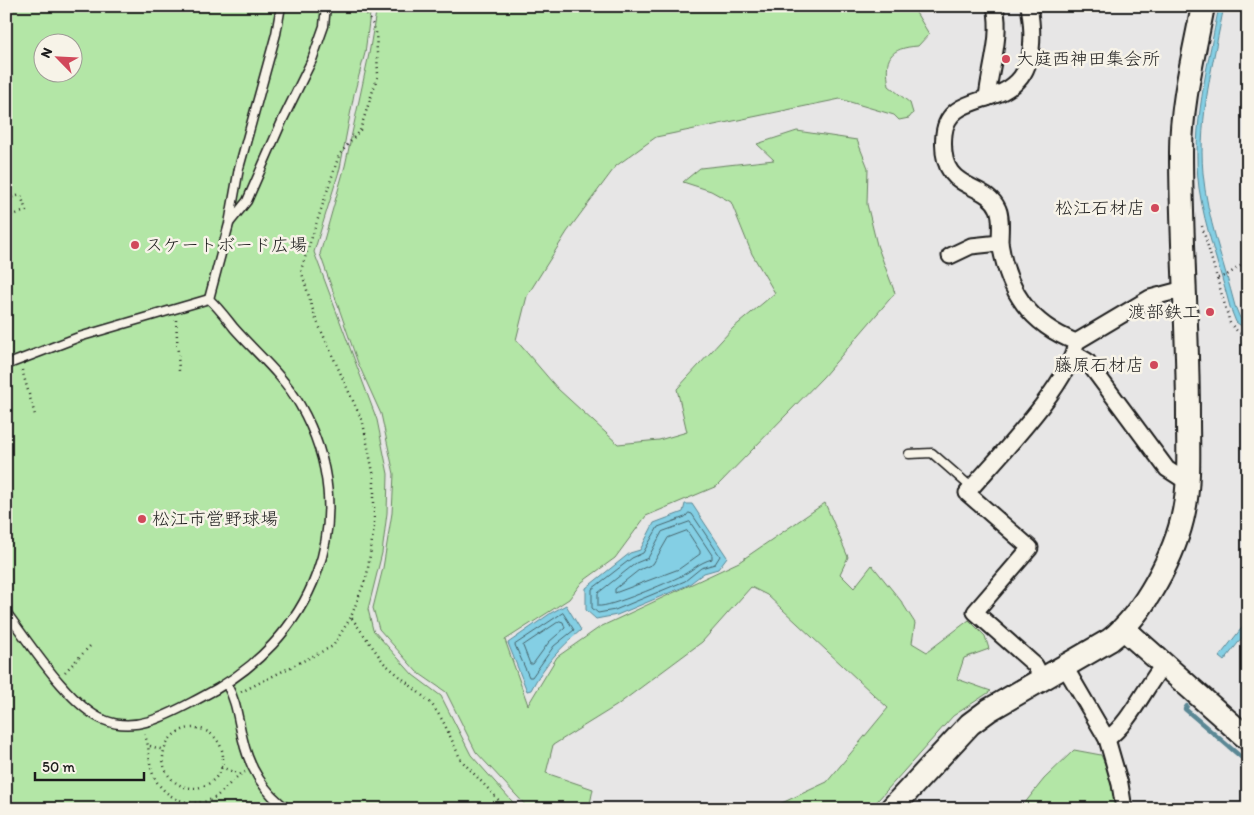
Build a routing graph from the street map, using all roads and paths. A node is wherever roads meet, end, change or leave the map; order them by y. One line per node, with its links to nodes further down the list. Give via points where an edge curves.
1 (281, 6): 11 (lane, via 239,168)
2 (326, 6): 11 (lane, via 324,26 312,60 282,119 247,201)
3 (362, 6): 29 (path, via 376,30 378,75 360,130 339,155 301,270 315,317 364,423 374,477 374,526 367,576)
4 (995, 6): 7 (street, via 997,44)
5 (1029, 6): 7 (street, via 1033,41 1024,74 1018,83)
6 (1203, 6): 16 (street, via 1188,84 1181,149)
7 (987, 98): 12 (street, via 974,101 953,113 946,126 945,154 953,177 989,198 998,209)
8 (6, 206): 9 (path, via 12,204 10,198 21,194 26,211)
9 (6, 217)
10 (1199, 218): 15 (path)
11 (229, 224): 17 (lane)
12 (1000, 243): 13 (street, via 971,246); 20 (street, via 1011,284 1023,304 1046,327)
13 (950, 256)
14 (1248, 261): 15 (path)
15 (1219, 278): 19 (path, via 1230,323)
16 (1184, 289): 20 (street, via 1150,298); 26 (street, via 1188,378)
17 (209, 300): 18 (lane); 36 (lane, via 268,362 299,403 321,456 330,508 320,567 301,607 280,637)
18 (175, 309): 21 (lane); 23 (path)
19 (1248, 337)
20 (1075, 348): 26 (street, via 1167,469); 27 (street, via 1049,395)
21 (20, 360): 22 (lane); 24 (path)
22 (6, 365)
23 (179, 371)
24 (34, 415)
25 (909, 454): 27 (lane, via 932,453)
26 (1187, 482): 30 (street, via 1177,539)
27 (972, 488): 35 (street, via 967,493 1030,548 975,612 1035,665)
28 (6, 612): 34 (lane)
29 (351, 616): 37 (path, via 333,646); 47 (path, via 384,663 431,702 461,760)
30 (1124, 630): 32 (street); 33 (street)
31 (90, 646): 34 (path)
32 (1164, 664): 39 (street); 40 (street, via 1117,732)
33 (1065, 667): 35 (street); 40 (street)
34 (58, 680): 38 (lane, via 103,720)
35 (1043, 680): 48 (street, via 970,724)
36 (227, 685): 37 (lane); 38 (lane, via 160,718)
37 (233, 696): 44 (lane)
38 (138, 724): 41 (path)
39 (1248, 738)
40 (1107, 739): 49 (street)
41 (150, 746): 42 (path); 45 (path, via 154,778 170,796 185,802 200,803 212,799 233,783)
42 (164, 750): 43 (path, via 162,758 166,773 184,787 191,789 206,785); 43 (path, via 168,741 183,730 202,730 217,740)
43 (221, 768): 45 (path)
44 (252, 768): 45 (path); 46 (lane, via 266,789)
45 (239, 774)
46 (288, 809)
47 (507, 809)
48 (891, 809)
49 (1124, 809)

